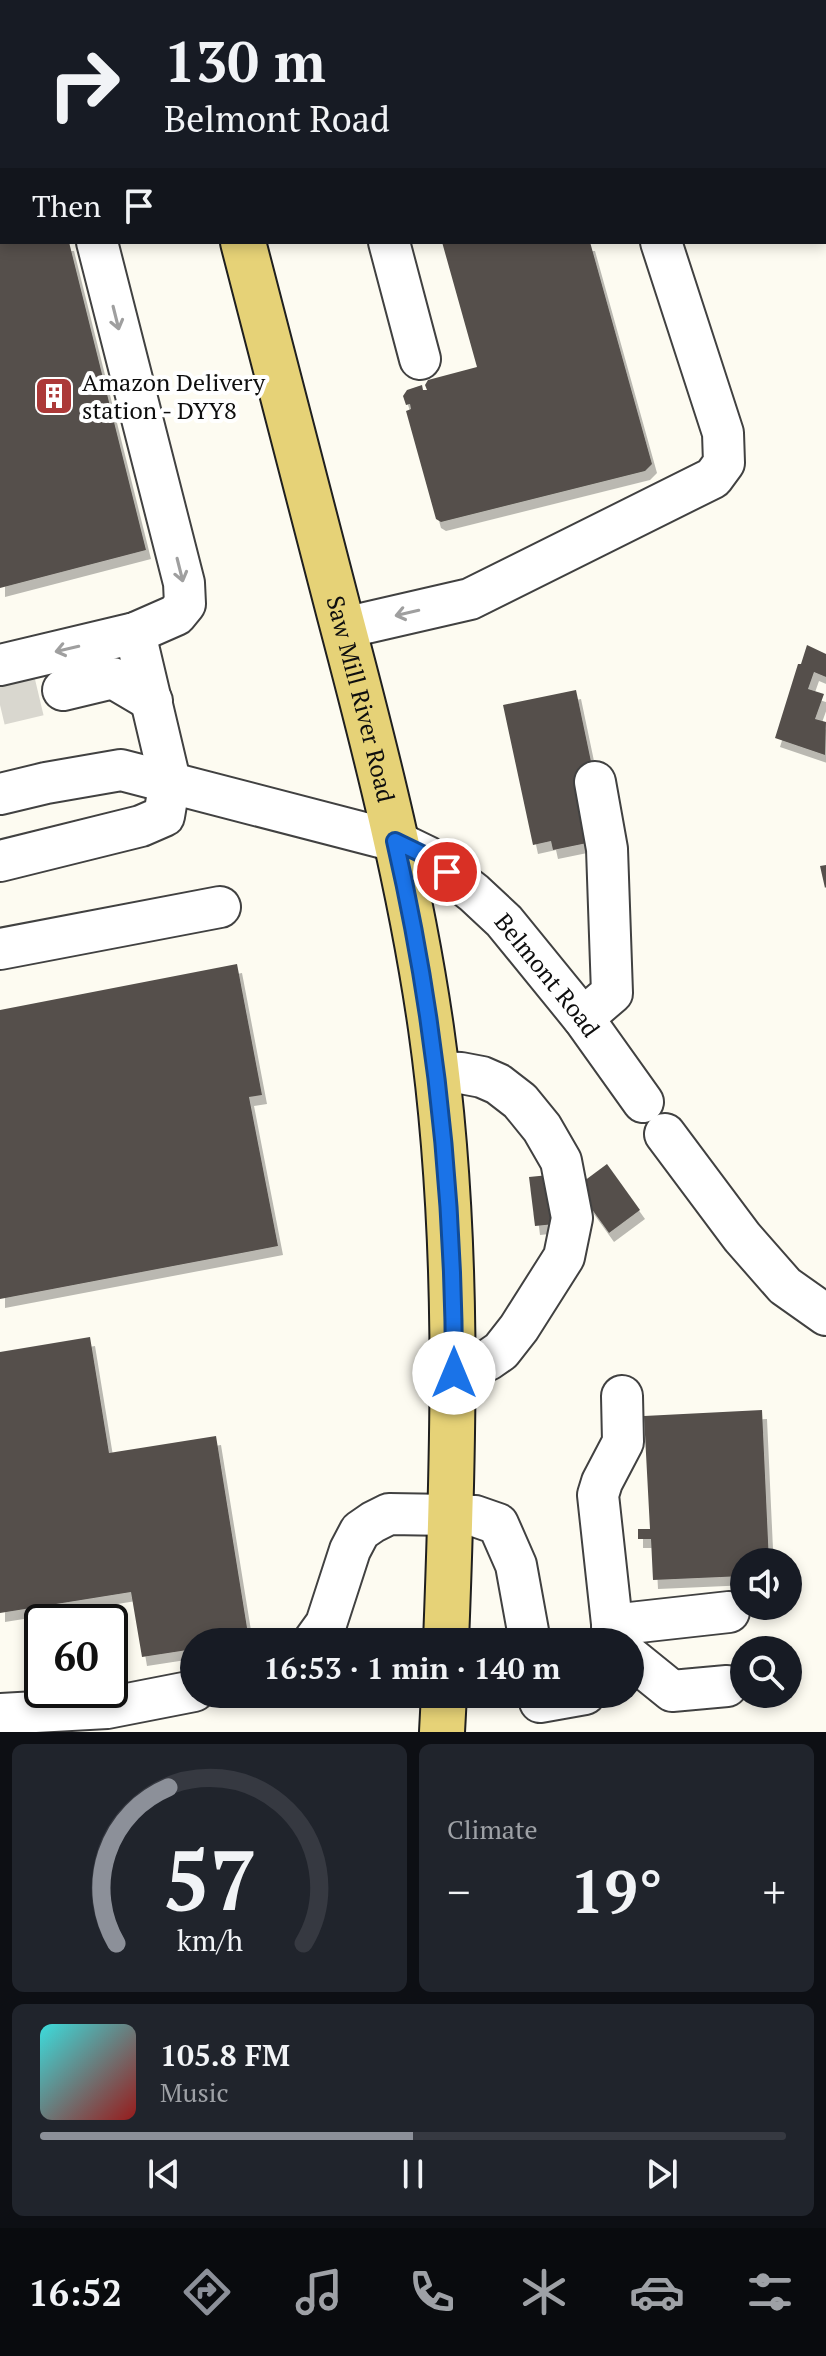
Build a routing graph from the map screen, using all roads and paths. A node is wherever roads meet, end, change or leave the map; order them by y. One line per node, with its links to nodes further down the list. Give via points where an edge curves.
1 (98, 244): 7 (street, one-way to 7, via 184,583 185,604 176,615)
2 (244, 244): 6 (main road, Saw Mill River Road)
3 (390, 244): 5 (street)
4 (662, 244): 6 (street, one-way to 6, via 723,433 724,463 713,478 470,599)
5 (420, 359)
6 (344, 628): 14 (main road, Saw Mill River Road)
7 (135, 633): 8 (street, one-way to 8); 10 (street)
8 (0, 665)
9 (63, 690): 10 (street, via 113,678)
10 (152, 701): 11 (street)
11 (170, 781): 13 (street, Belmont Road, via 121,770); 14 (street, Belmont Road); 15 (street, via 164,816)
12 (595, 782): 18 (street, via 607,849 612,993)
13 (0, 794)
14 (395, 841): 18 (street, Belmont Road, via 428,857 504,921); 19 (main road, Saw Mill River Road)
15 (0, 861)
16 (220, 907): 17 (street)
17 (0, 949)
18 (583, 1018): 20 (street, Belmont Road)
19 (436, 1072): 23 (main road, Saw Mill River Road, via 449,1210); 23 (street, via 482,1077 520,1101 561,1161 572,1218 564,1257 519,1328 488,1360)
20 (643, 1102)
21 (665, 1134): 22 (street, via 785,1286)
22 (826, 1315)
23 (454, 1373): 25 (main road, Saw Mill River Road)
24 (622, 1396): 30 (street, via 623,1442 598,1495)
25 (451, 1515): 27 (street, via 389,1514 360,1531); 28 (main road, Saw Mill River Road); 29 (street, via 498,1524 516,1565)
26 (729, 1612): 31 (street)
27 (323, 1628)
28 (447, 1628)
29 (527, 1628)
30 (617, 1628)
31 (644, 1634)
32 (644, 1665): 33 (street, via 672,1691)
33 (727, 1686)
34 (180, 1694): 36 (street, via 107,1708)
35 (443, 1708): 37 (main road)
36 (0, 1714)
37 (442, 1732)

